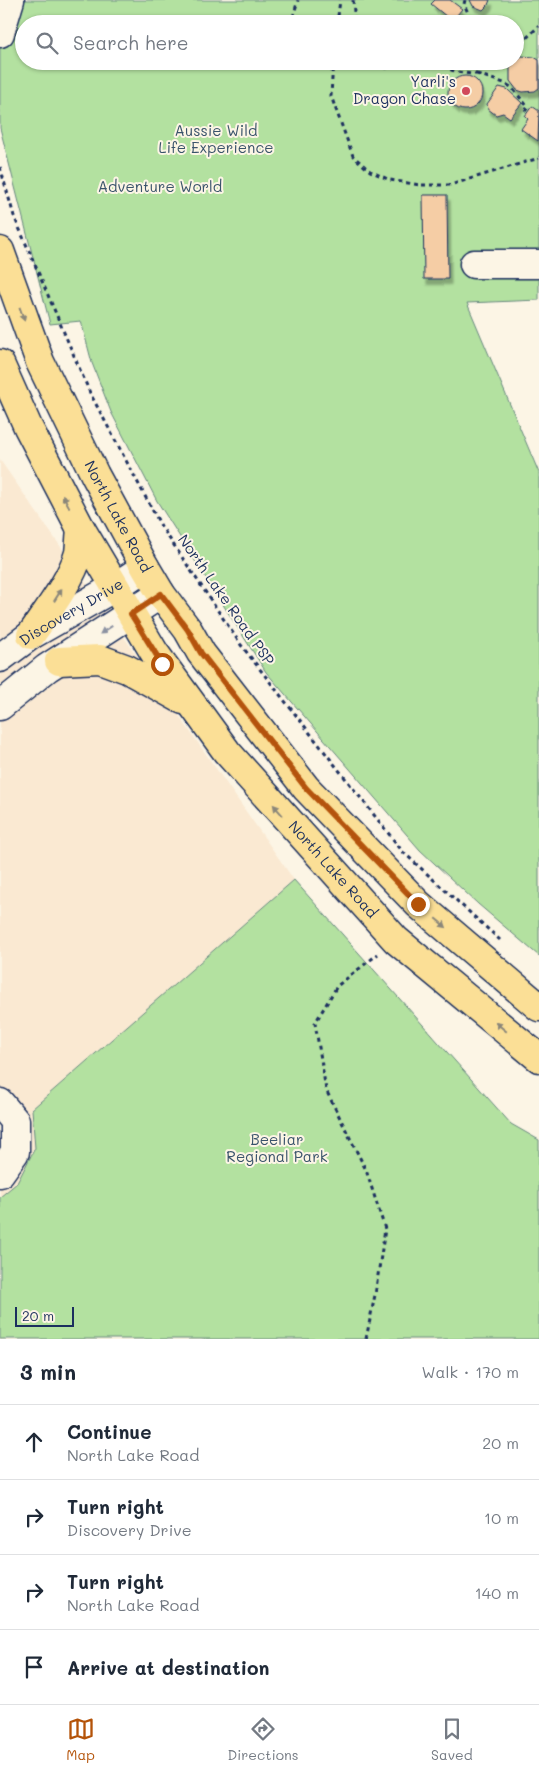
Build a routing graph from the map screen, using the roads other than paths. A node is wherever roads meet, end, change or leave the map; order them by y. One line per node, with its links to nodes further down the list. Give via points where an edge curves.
1 (10, 0): 2 (street)
2 (0, 33)
3 (0, 251): 8 (main road, North Lake Road, one-way to 8, via 40,362 95,475)
4 (474, 264): 5 (street)
5 (539, 264)
6 (0, 364): 7 (main road, North Lake Road, one-way to 6, via 28,427)
7 (81, 529): 9 (main road, North Lake Road); 12 (main road, one-way to 7, via 74,564 79,552)
8 (145, 567): 9 (street, Discovery Drive); 10 (main road, North Lake Road)
9 (115, 587): 11 (main road, North Lake Road); 12 (street, Discovery Drive)
10 (161, 594): 11 (street, Discovery Drive); 17 (main road, North Lake Road, one-way to 17, via 201,653 306,788 418,904)
11 (131, 614): 14 (street, Discovery Drive, one-way to 14); 16 (main road, North Lake Road)
12 (31, 635): 13 (street, Discovery Drive)
13 (0, 658)
14 (59, 661): 15 (street, Discovery Drive); 16 (main road, via 100,659 118,665)
15 (0, 706)
16 (193, 706): 18 (main road, North Lake Road, one-way to 16, via 396,940 227,752)
17 (539, 1007)
18 (539, 1058)
19 (0, 1103): 20 (street, via 15,1121 15,1152)
20 (0, 1173)

